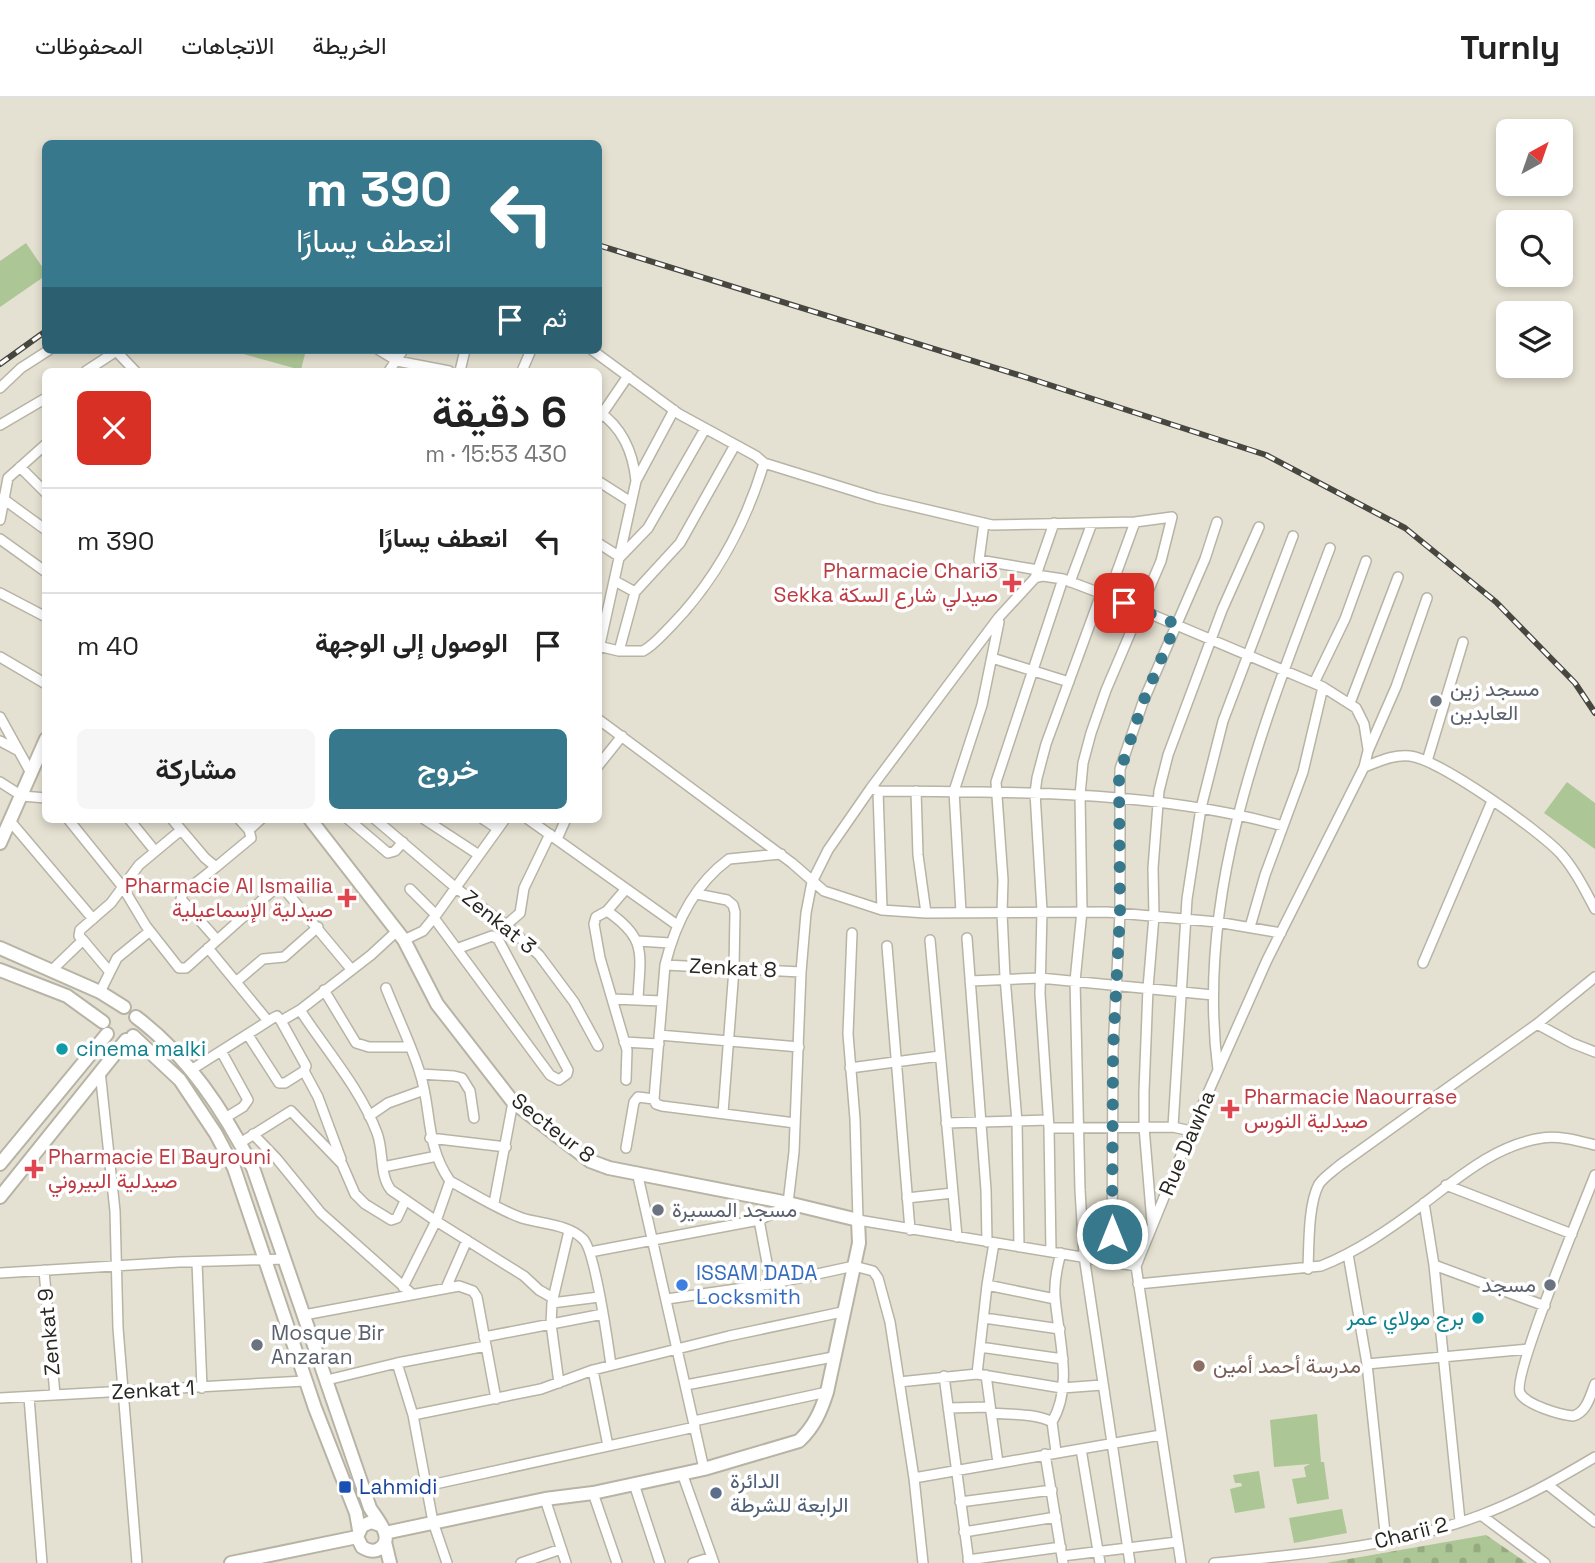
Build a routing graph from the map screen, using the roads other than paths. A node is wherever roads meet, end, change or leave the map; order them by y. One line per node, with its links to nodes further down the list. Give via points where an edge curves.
1 (43, 354): 13 (street)
2 (112, 354): 8 (street)
3 (120, 354): 9 (street)
4 (386, 354): 7 (street)
5 (401, 354): 7 (street)
6 (598, 354): 12 (street)
7 (397, 361): 10 (street); 11 (street)
8 (91, 368)
9 (132, 368)
10 (391, 368)
11 (433, 368)
12 (628, 376): 15 (street); 16 (street)
13 (0, 388)
14 (42, 404): 18 (street)
15 (674, 410): 19 (street); 26 (street)
16 (602, 411)
17 (602, 416): 26 (street, via 624,437)
18 (0, 425)
19 (705, 429): 20 (street); 43 (street, via 648,528)
20 (735, 445): 22 (street); 50 (street, via 680,543)
21 (42, 448): 23 (street)
22 (764, 463): 33 (street, via 877,498); 62 (street, via 733,541 704,587 647,649)
23 (20, 467): 25 (street); 28 (street)
24 (0, 470): 25 (street)
25 (8, 478): 29 (street)
26 (636, 481): 30 (street)
27 (602, 484): 30 (street)
28 (42, 490)
29 (2, 498): 31 (street); 37 (street)
30 (631, 502): 43 (street)
31 (0, 520)
32 (1135, 522): 35 (street); 52 (street); 54 (street, via 1172,517)
33 (984, 523): 34 (street); 46 (street, via 979,560)
34 (1054, 523): 35 (street); 46 (street)
35 (1092, 523): 48 (street)
36 (1217, 523): 58 (street)
37 (42, 527)
38 (1259, 527): 59 (street)
39 (1293, 536): 63 (street)
40 (0, 539): 45 (street)
41 (602, 546): 43 (street)
42 (1330, 548): 67 (street)
43 (620, 557): 49 (street)
44 (1366, 561): 70 (street)
45 (42, 569)
46 (1036, 574): 48 (street); 57 (street)
47 (1398, 577): 71 (street)
48 (1067, 580): 52 (street); 66 (street)
49 (615, 581): 50 (street); 56 (street)
50 (635, 592): 62 (street)
51 (0, 593): 55 (street)
52 (1105, 595): 54 (street); 69 (street)
53 (1427, 598): 78 (street, Rue Dawha)
54 (1141, 610): 58 (street); 89 (street, via 1091,733)
55 (42, 615)
56 (602, 617)
57 (999, 617): 65 (street); 84 (street)
58 (1176, 624): 59 (street); 92 (street, via 1122,762)
59 (1212, 638): 63 (street); 94 (street, via 1168,755)
60 (1463, 642): 80 (street)
61 (602, 648): 62 (street)
62 (619, 651)
63 (1247, 654): 67 (street); 95 (street, via 1223,721)
64 (0, 657): 68 (street)
65 (992, 658): 66 (street); 86 (street)
66 (1033, 671): 69 (street); 87 (street, via 1004,753)
67 (1284, 671): 70 (street); 96 (street)
68 (42, 682)
69 (1069, 682): 88 (street)
70 (1318, 685): 71 (street); 111 (street, via 1303,772)
71 (1350, 703): 78 (street, via 1361,718)
72 (0, 717): 77 (street)
73 (602, 722): 74 (street)
74 (622, 736): 79 (street); 120 (street)
75 (0, 741): 77 (street)
76 (42, 749): 82 (main road)
77 (18, 750): 82 (street)
78 (1368, 751): 81 (street, Rue Dawha)
79 (602, 761)
80 (1427, 761): 81 (street, via 1395,756); 93 (street)
81 (1364, 767): 149 (street, Rue Dawha)
82 (32, 774): 90 (main road)
83 (0, 782): 90 (street)
84 (874, 789): 85 (street); 123 (street, via 828,850); 130 (street)
85 (916, 791): 86 (street); 135 (street)
86 (954, 791): 87 (street); 134 (street)
87 (996, 791): 88 (street); 136 (street)
88 (1035, 793): 89 (street); 132 (street)
89 (1080, 795): 92 (street); 133 (street)
90 (22, 796): 91 (street); 116 (main road)
91 (42, 797)
92 (1118, 798): 94 (street); 137 (street)
93 (1492, 801): 129 (street, via 1561,854); 161 (street)
94 (1158, 802): 95 (street); 138 (street)
95 (1201, 807): 96 (street); 140 (street)
96 (1237, 813): 111 (street); 142 (street)
97 (71, 823): 124 (street)
98 (132, 823): 119 (street)
99 (175, 823): 114 (street)
100 (243, 823): 115 (street)
101 (257, 823): 115 (street)
102 (319, 823): 150 (main road, Secteur 8)
103 (352, 823): 112 (street)
104 (362, 823): 112 (street)
105 (380, 823): 118 (street, Zenkat 3)
106 (430, 823): 121 (street)
107 (489, 823): 113 (street)
108 (502, 823): 113 (street)
109 (534, 823): 117 (street)
110 (563, 823): 117 (street)
111 (1283, 825): 146 (street)
112 (358, 828): 118 (street, via 388,853)
113 (498, 829): 121 (street)
114 (181, 830): 119 (street); 122 (street)
115 (249, 830): 122 (street, via 250,840)
116 (4, 831): 141 (street)
117 (554, 837): 127 (street); 143 (street, via 527,880 520,913)
118 (403, 842): 125 (street, Zenkat 3)
119 (155, 851): 124 (street)
120 (781, 854): 123 (street); 128 (street, via 729,859)
121 (479, 855): 125 (street)
122 (216, 867): 153 (street, via 181,899)
123 (812, 882): 130 (street, via 830,894); 168 (street)
124 (122, 886): 141 (street); 147 (street)
125 (456, 888): 139 (street); 143 (street, Zenkat 3)
126 (410, 889): 139 (street)
127 (625, 890): 131 (street); 144 (street)
128 (697, 894): 144 (street); 164 (street, via 733,905)
129 (1595, 909)
130 (882, 910): 135 (street)
131 (607, 911): 155 (street); 182 (street, via 596,917 594,924)
132 (1042, 911): 133 (street); 136 (street); 170 (street)
133 (1082, 911): 137 (street); 173 (street)
134 (961, 912): 135 (street); 136 (street)
135 (926, 913)
136 (1002, 913): 169 (street)
137 (1120, 913): 138 (street); 175 (street)
138 (1154, 916): 140 (street); 177 (street)
139 (435, 917): 150 (street, via 423,931); 160 (street)
140 (1186, 918): 142 (street); 179 (street)
141 (93, 919): 152 (street, via 80,930)
142 (1217, 922): 146 (street); 181 (street)
143 (506, 925): 197 (street, Zenkat 3, via 551,969)
144 (677, 925): 156 (street)
145 (318, 927): 153 (street, via 280,884); 163 (street); 174 (street, via 284,957 263,959)
146 (1250, 927): 149 (street)
147 (150, 931): 158 (street, via 182,969); 167 (street, via 117,958)
148 (852, 933): 204 (street)
149 (1281, 933): 206 (street, Rue Dawha)
150 (401, 935): 163 (street); 213 (main road, Secteur 8, via 437,1004)
151 (967, 938): 172 (street)
152 (83, 940): 166 (street); 167 (street)
153 (217, 940): 158 (street)
154 (930, 940): 202 (street)
155 (638, 941): 156 (street); 183 (street)
156 (670, 943): 162 (street)
157 (887, 946): 203 (street)
158 (208, 947): 174 (street)
159 (0, 948): 166 (main road)
160 (458, 948): 160 (street, via 492,936 501,943 568,1070 561,1079 551,1075)
161 (1423, 963)
162 (665, 965): 164 (street, Zenkat 8); 184 (street)
163 (351, 969): 178 (street)
164 (734, 969): 168 (street, Zenkat 8); 195 (street)
165 (0, 970): 191 (main road, via 67,996)
166 (51, 971): 180 (main road)
167 (109, 971): 180 (street)
168 (801, 972): 198 (street)
169 (1006, 978): 170 (street); 172 (street); 218 (street)
170 (1040, 978): 173 (street); 222 (street)
171 (1595, 978): 190 (street)
172 (970, 981): 220 (street)
173 (1076, 981): 175 (street); 226 (street)
174 (236, 982): 188 (street)
175 (1115, 985): 177 (street); 223 (street)
176 (386, 988): 199 (street)
177 (1147, 988): 179 (street); 224 (street)
178 (324, 990): 186 (street); 199 (street, via 356,1043)
179 (1182, 991): 181 (street); 225 (street)
180 (100, 992): 185 (main road)
181 (1213, 995): 206 (street)
182 (612, 999): 183 (street); 196 (street)
183 (638, 999): 184 (street)
184 (662, 1001): 194 (street)
185 (124, 1007): 187 (main road); 191 (main road, via 113,1008 105,1016)
186 (300, 1010): 189 (street); 215 (street)
187 (136, 1017): 193 (main road, via 138,1027); 205 (main road)
188 (268, 1021): 189 (street, via 276,1016); 192 (street)
189 (281, 1021): 208 (street, via 306,1066)
190 (1537, 1024): 201 (street); 273 (street, via 1320,1182)
191 (105, 1028): 193 (main road, via 116,1040); 235 (main road)
192 (248, 1035): 200 (street); 208 (street, via 279,1083)
193 (129, 1038): 207 (main road); 265 (main road, via 180,1080 216,1134 234,1168)
194 (659, 1040): 195 (street); 196 (street); 212 (street)
195 (727, 1041): 198 (street); 214 (street)
196 (624, 1042): 210 (street)
197 (598, 1046)
198 (799, 1046): 219 (street)
199 (410, 1047): 209 (street)
200 (221, 1051): 205 (street); 216 (street, via 248,1100)
201 (1595, 1052)
202 (940, 1056): 203 (street); 221 (street)
203 (897, 1062): 204 (street); 244 (street)
204 (850, 1068): 250 (street)
205 (191, 1070): 216 (main road)
206 (1218, 1070): 227 (street, Rue Dawha)
207 (100, 1071): 243 (main road); 270 (street, via 115,1211)
208 (303, 1071): 236 (street, via 318,1097)
209 (421, 1074): 211 (street); 217 (street, via 462,1078 470,1091)
210 (626, 1080)
211 (424, 1090): 215 (street, via 388,1102); 229 (street)
212 (654, 1100): 214 (street, via 656,1104); 233 (street, via 635,1099)
213 (513, 1102): 232 (street); 238 (main road, Secteur 8, via 590,1161)
214 (723, 1113): 219 (street)
215 (369, 1116): 237 (street, via 379,1139)
216 (225, 1118): 230 (main road)
217 (474, 1118)
218 (1017, 1122): 220 (street); 222 (street); 260 (street)
219 (795, 1123): 247 (street)
220 (981, 1123): 221 (street); 259 (street)
221 (946, 1124): 242 (street)
222 (1049, 1124): 226 (street); 262 (street)
223 (1112, 1126): 224 (street); 226 (street); 267 (street)
224 (1144, 1127): 225 (street); 252 (street)
225 (1173, 1127): 227 (street)
226 (1079, 1128): 264 (street)
227 (1191, 1131): 252 (street, Rue Dawha)
228 (253, 1134): 230 (street); 236 (street, via 291,1111); 279 (street, via 321,1213)
229 (430, 1138): 232 (street); 234 (street)
230 (240, 1143): 266 (main road)
231 (1595, 1144): 241 (street, via 1544,1137 1510,1146)
232 (506, 1147): 246 (street)
233 (626, 1148)
234 (437, 1156): 237 (street); 240 (street)
235 (0, 1164)
236 (342, 1164): 245 (street, via 355,1194 387,1218 397,1218)
237 (383, 1167): 245 (street, via 386,1184)
238 (637, 1172): 247 (main road, Secteur 8); 257 (street)
239 (1595, 1175): 255 (street)
240 (450, 1181): 246 (street); 251 (street)
241 (1446, 1185): 248 (street); 255 (street)
242 (953, 1193): 244 (street); 256 (street)
243 (0, 1197)
244 (908, 1198): 253 (street)
245 (405, 1201): 251 (street)
246 (494, 1203): 254 (street, via 521,1217)
247 (788, 1203): 249 (street); 250 (main road, Secteur 8)
248 (1424, 1203): 263 (street); 269 (street)
249 (759, 1220): 257 (street); 276 (street)
250 (858, 1220): 253 (street, Secteur 8); 271 (main road)
251 (436, 1221): 258 (street); 279 (street)
252 (1152, 1224): 272 (street, Rue Dawha)
253 (910, 1230): 256 (street, Secteur 8)
254 (569, 1231): 261 (street, via 586,1242); 285 (street)
255 (1572, 1234): 286 (street)
256 (957, 1237): 259 (street, Secteur 8)
257 (652, 1239): 261 (street); 284 (street)
258 (467, 1240): 280 (street); 285 (street, via 524,1276)
259 (991, 1243): 260 (street, Secteur 8); 277 (street)
260 (1019, 1247): 262 (street, Secteur 8)
261 (590, 1252): 282 (street)
262 (1056, 1252): 264 (street, Secteur 8); 283 (street)
263 (1348, 1254): 273 (street); 301 (street)
264 (1084, 1256): 267 (street, Secteur 8); 312 (street)
265 (265, 1259): 266 (street); 268 (street); 307 (main road)
266 (285, 1259): 289 (main road)
267 (1112, 1261): 272 (street, Secteur 8)
268 (197, 1262): 270 (street); 313 (street)
269 (1434, 1265): 286 (street); 298 (street)
270 (116, 1266): 274 (street); 315 (street)
271 (854, 1266): 276 (street); 287 (main road); 308 (street, via 873,1271 878,1278)
272 (1136, 1266): 278 (street, Rue Dawha)
273 (1308, 1269): 278 (street)
274 (44, 1270): 275 (street); 317 (street, Zenkat 9)
275 (0, 1273)
276 (771, 1284): 284 (street)
277 (987, 1284): 283 (street); 290 (street)
278 (1138, 1284): 326 (street, Rue Dawha)
279 (402, 1287): 281 (street)
280 (446, 1288): 281 (street); 293 (street, via 473,1291)
281 (412, 1294): 289 (street)
282 (599, 1297): 285 (street); 288 (street)
283 (1055, 1299): 292 (street)
284 (667, 1300): 295 (street)
285 (553, 1301): 291 (street)
286 (1545, 1306): 296 (street)
287 (842, 1312): 295 (street); 297 (main road)
288 (603, 1314): 291 (street); 302 (street)
289 (304, 1315): 306 (main road)
290 (984, 1318): 292 (street); 294 (street)
291 (551, 1324): 293 (street); 309 (street)
292 (1060, 1329): 299 (street)
293 (486, 1342): 300 (street); 320 (street)
294 (980, 1347): 299 (street); 304 (street)
295 (677, 1349): 302 (street); 311 (street)
296 (1528, 1349): 298 (street); 310 (street, via 1519,1385 1530,1403 1573,1416 1586,1405)
297 (833, 1357): 311 (street); 316 (main road)
298 (1445, 1357): 301 (street); 347 (street)
299 (1063, 1359): 314 (street)
300 (397, 1363): 306 (street); 323 (street)
301 (1367, 1364): 354 (street)
302 (611, 1365): 303 (street)
303 (593, 1370): 309 (street); 328 (street)
304 (981, 1374): 305 (street); 314 (street); 322 (street)
305 (944, 1376): 308 (street); 321 (street)
306 (327, 1380): 352 (main road, via 370,1508)
307 (305, 1381): 313 (street, Zenkat 1); 351 (main road, via 356,1513)
308 (899, 1382): 337 (street)
309 (559, 1383): 320 (street)
310 (1595, 1384)
311 (686, 1385): 325 (street)
312 (1102, 1385): 314 (street); 327 (street)
313 (202, 1388): 315 (street, Zenkat 1)
314 (1062, 1388): 324 (street)
315 (124, 1391): 317 (street, Zenkat 1); 364 (street)
316 (827, 1392): 325 (street); 334 (main road, via 820,1413 799,1441)
317 (55, 1395): 318 (street, Zenkat 1)
318 (29, 1397): 319 (street, Zenkat 1); 363 (street)
319 (0, 1398)
320 (496, 1399): 323 (street)
321 (948, 1408): 322 (street); 335 (street)
322 (991, 1410): 324 (street); 333 (street)
323 (413, 1415): 340 (street)
324 (1052, 1422): 330 (street)
325 (694, 1424): 328 (street); 334 (street)
326 (1161, 1435): 327 (street); 353 (street, Rue Dawha)
327 (1112, 1444): 329 (street); 355 (street)
328 (608, 1446): 340 (street)
329 (1081, 1449): 330 (street); 358 (street)
330 (1056, 1452): 331 (street)
331 (1045, 1454): 333 (street); 341 (street)
332 (1595, 1457): 339 (street, Charii 2)
333 (998, 1462): 335 (street)
334 (704, 1469): 336 (main road)
335 (956, 1471): 337 (street); 344 (street)
336 (682, 1473): 338 (main road); 360 (street)
337 (914, 1478): 373 (street)
338 (634, 1484): 342 (main road); 371 (street)
339 (1548, 1485): 345 (street, Charii 2); 349 (street)
340 (426, 1486): 348 (street)
341 (1052, 1490): 344 (street); 346 (street)
342 (593, 1493): 343 (main road); 370 (street)
343 (545, 1499): 348 (main road); 356 (street)
344 (960, 1502): 350 (street)
345 (1480, 1515): 347 (street, Charii 2); 378 (street)
346 (1056, 1517): 350 (street); 359 (street)
347 (1461, 1521): 354 (street, Charii 2)
348 (433, 1522): 352 (main road); 367 (street)
349 (1595, 1522)
350 (964, 1532): 362 (street)
351 (358, 1533): 352 (main road, via 366,1523); 357 (main road, via 359,1544); 361 (main road)
352 (383, 1533): 357 (main road, via 379,1549); 366 (main road)
353 (1177, 1542): 355 (street); 376 (street, Rue Dawha)
354 (1386, 1542): 377 (street, Charii 2)
355 (1127, 1548): 358 (street); 375 (street)
356 (561, 1549): 368 (street); 369 (street)
357 (366, 1550): 365 (main road)
358 (1098, 1552): 359 (street); 374 (street)
359 (1062, 1555): 362 (street)
360 (713, 1560): 372 (street)
361 (238, 1562)
362 (968, 1562)
363 (42, 1563)
364 (137, 1563)
365 (373, 1563)
366 (390, 1563)
367 (447, 1563)
368 (521, 1563)
369 (566, 1563)
370 (617, 1563)
371 (660, 1563)
372 (693, 1563)
373 (923, 1563)
374 (1100, 1563)
375 (1129, 1563)
376 (1181, 1563)
377 (1214, 1563)
378 (1545, 1563)

